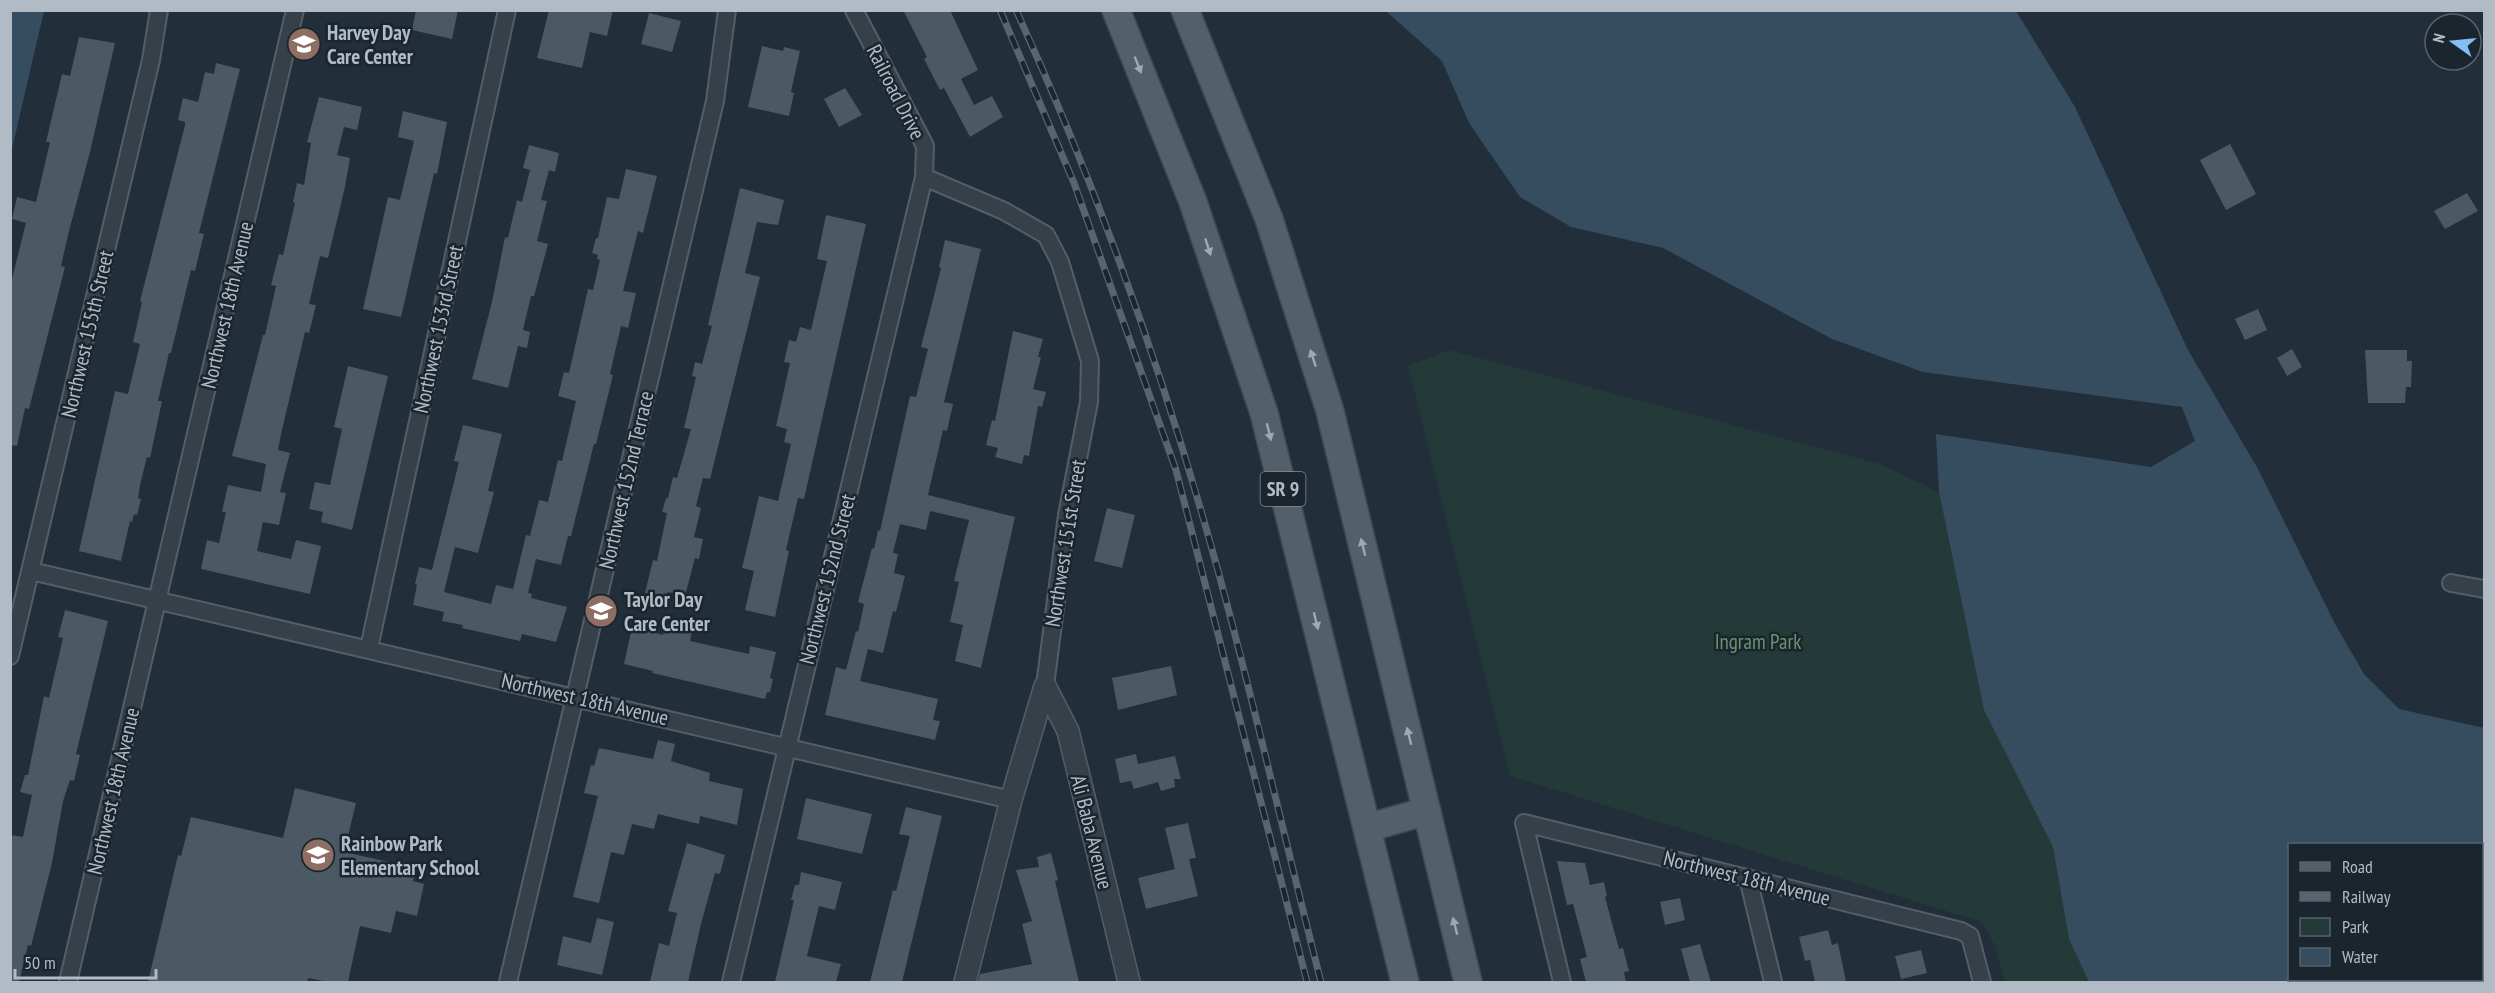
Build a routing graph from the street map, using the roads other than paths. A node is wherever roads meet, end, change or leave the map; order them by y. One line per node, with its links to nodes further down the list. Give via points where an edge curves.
1 (159, 10): 9 (street, Northwest 155th Street, via 152,60)
2 (295, 10): 12 (street, Northwest 18th Avenue)
3 (507, 10): 13 (street, Northwest 153rd Street)
4 (727, 10): 16 (street, Northwest 152nd Terrace, via 715,101)
5 (854, 10): 8 (street, Railroad Drive, via 925,146)
6 (1116, 10): 20 (main road, SR 9, one-way to 20, via 1193,202 1264,413)
7 (1185, 10): 19 (main road, one-way to 7, via 1330,411 1269,219)
8 (924, 177): 15 (street, Northwest 151st Street, via 1004,211 1046,236 1060,262 1090,361 1089,402 1067,515); 17 (street, Northwest 152nd Street)
9 (31, 571): 12 (street, Northwest 18th Avenue); 14 (street, Northwest 155th Street)
10 (2451, 583): 11 (street)
11 (2484, 589)
12 (158, 599): 13 (street, Northwest 18th Avenue); 22 (street, Northwest 18th Avenue)
13 (369, 648): 16 (street, Northwest 18th Avenue)
14 (10, 656)
15 (1045, 686): 18 (street, Northwest 151st Street); 26 (street, Ali Baba Avenue, via 1068,731)
16 (575, 697): 17 (street, Northwest 18th Avenue); 23 (street, Northwest 152nd Terrace)
17 (787, 746): 18 (street, Northwest 18th Avenue); 24 (street, Northwest 152nd Street)
18 (1011, 800): 25 (street, Northwest 151st Street)
19 (1427, 811): 20 (main road); 28 (main road, one-way to 19)
20 (1367, 828): 27 (main road, SR 9)
21 (1748, 878): 29 (street, Northwest 18th Avenue, via 1524,823); 30 (street); 31 (street, Northwest 18th Avenue, via 1961,931 1970,936)
22 (68, 982)
23 (508, 982)
24 (731, 982)
25 (965, 982)
26 (1129, 982)
27 (1404, 982)
28 (1468, 982)
29 (1562, 982)
30 (1773, 982)
31 (1982, 982)

